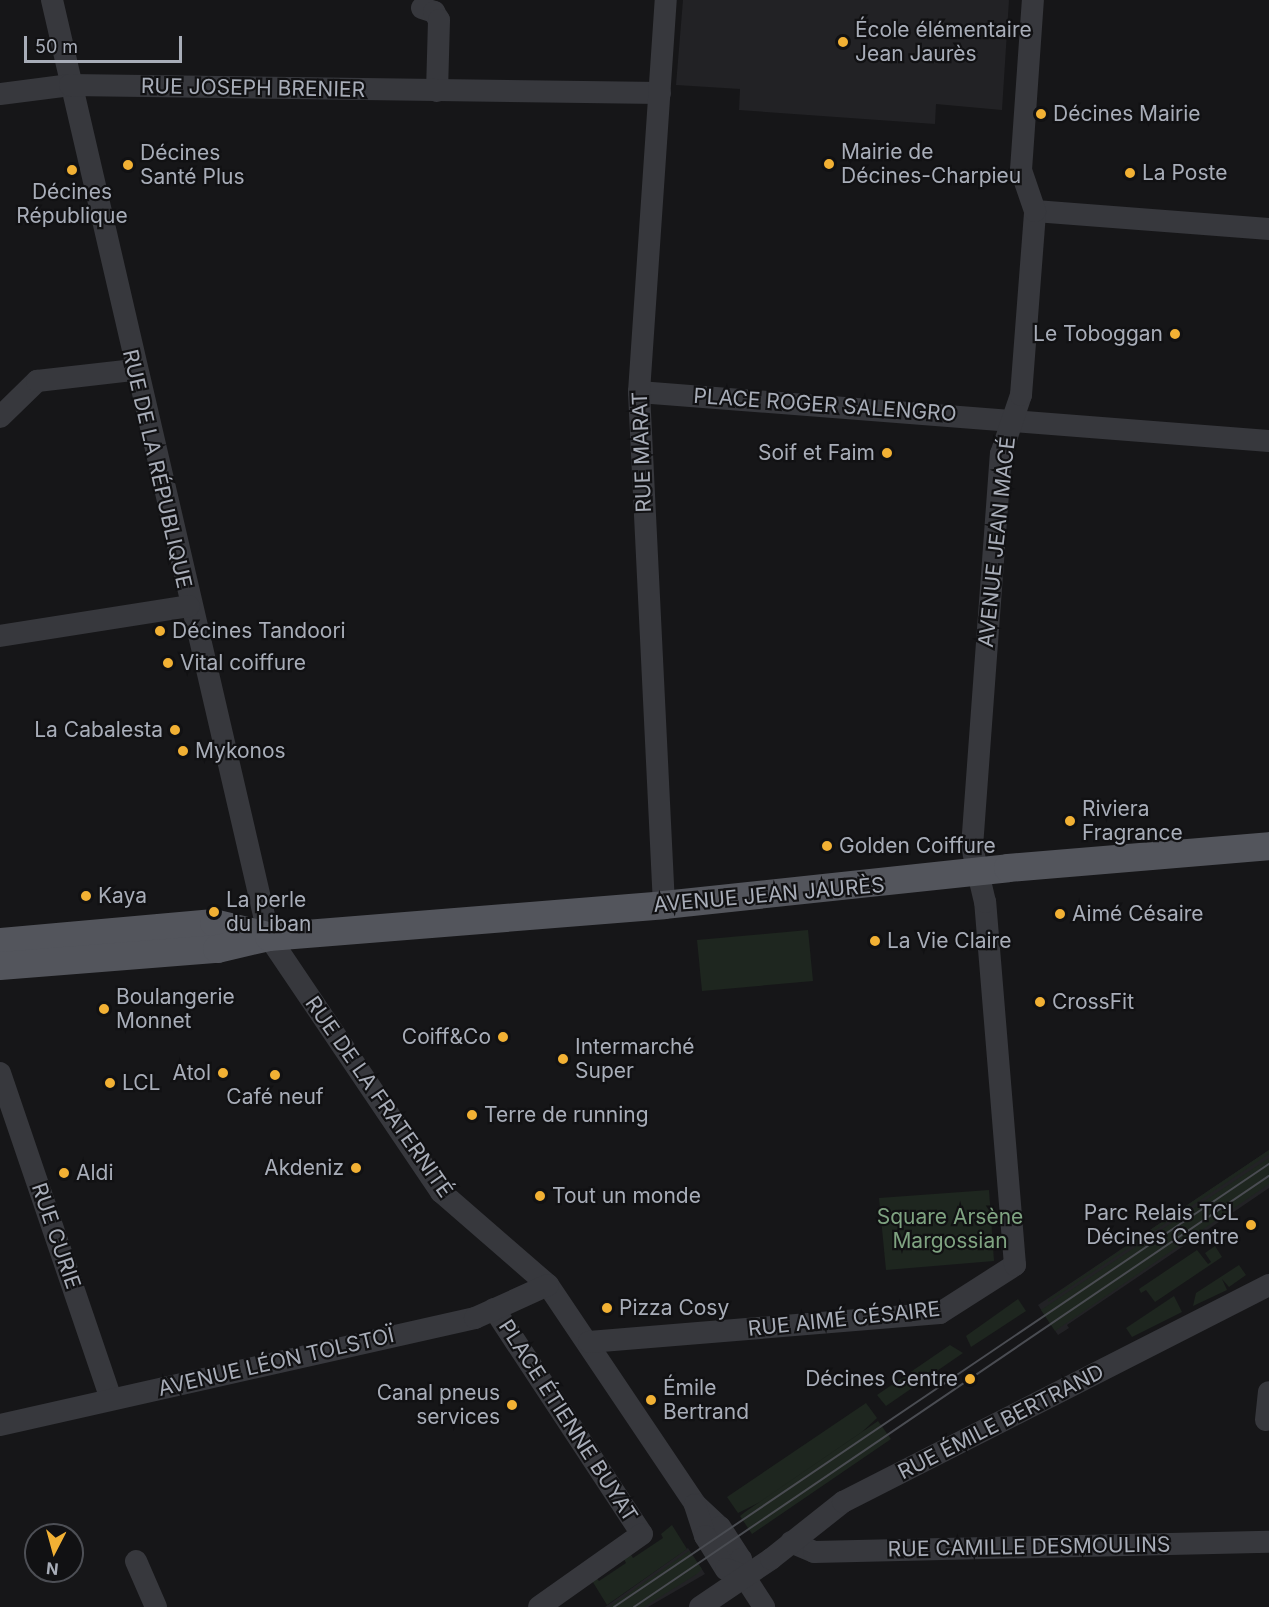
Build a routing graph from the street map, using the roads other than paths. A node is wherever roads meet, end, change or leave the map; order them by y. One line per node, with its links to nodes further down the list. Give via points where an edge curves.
1 (51, 0): 5 (street, RUE DE LA RÉPUBLIQUE)
2 (666, 0): 7 (street, RUE MARAT)
3 (1033, 0): 9 (street, AVENUE JEAN MACÉ, via 1021,170)
4 (422, 8): 6 (street, via 434,12 439,20)
5 (69, 85): 6 (street, RUE JOSEPH BRENIER); 8 (street, RUE JOSEPH BRENIER); 11 (street, RUE DE LA RÉPUBLIQUE)
6 (437, 91): 7 (street, RUE JOSEPH BRENIER)
7 (660, 93): 12 (street, RUE MARAT)
8 (0, 94)
9 (1035, 211): 10 (street); 14 (street, AVENUE JEAN MACÉ, via 1021,395)
10 (1269, 230)
11 (134, 370): 13 (street, via 37,381); 16 (street, RUE DE LA RÉPUBLIQUE)
12 (639, 392): 14 (street, PLACE ROGER SALENGRO); 20 (street, RUE MARAT)
13 (0, 417)
14 (1012, 419): 15 (street, PLACE ROGER SALENGRO); 19 (street, AVENUE JEAN MACÉ, via 1001,454 972,847)
15 (1269, 441)
16 (189, 606): 17 (street); 21 (street, RUE DE LA RÉPUBLIQUE)
17 (0, 636)
18 (1269, 846): 19 (main road, AVENUE JEAN JAURÈS)
19 (975, 873): 20 (main road, AVENUE JEAN JAURÈS); 28 (street, RUE AIMÉ CÉSAIRE, via 985,902 1015,1265 940,1313)
20 (664, 905): 21 (main road, AVENUE JEAN JAURÈS)
21 (269, 937): 22 (main road, AVENUE JEAN JAURÈS, via 214,922); 23 (main road, AVENUE JEAN JAURÈS, via 217,949); 25 (street, RUE DE LA FRATERNITÉ, via 441,1192)
22 (0, 942)
23 (0, 966)
24 (0, 1073): 30 (street, RUE CURIE)
25 (548, 1285): 27 (street, AVENUE LÉON TOLSTOÏ); 28 (street, RUE DE LA FRATERNITÉ)
26 (1269, 1286): 33 (street, RUE ÉMILE BERTRAND, via 843,1502)
27 (494, 1309): 30 (street, AVENUE LÉON TOLSTOÏ, via 454,1323); 38 (street, PLACE ÉTIENNE BUYAT, via 642,1534)
28 (589, 1342): 36 (street, RUE DE LA FRATERNITÉ, via 695,1504 720,1527 738,1554)
29 (1269, 1392): 31 (street)
30 (111, 1399): 32 (street, AVENUE LÉON TOLSTOÏ)
31 (1266, 1420)
32 (0, 1425)
33 (791, 1542): 34 (street, RUE CAMILLE DESMOULINS, via 814,1552); 36 (street, RUE ÉMILE BERTRAND)
34 (1269, 1542)
35 (136, 1561): 37 (street)
36 (744, 1576): 39 (street, RUE ÉMILE BERTRAND); 40 (street, RUE DE LA FRATERNITÉ)
37 (156, 1607)
38 (539, 1607)
39 (700, 1607)
40 (764, 1607)

